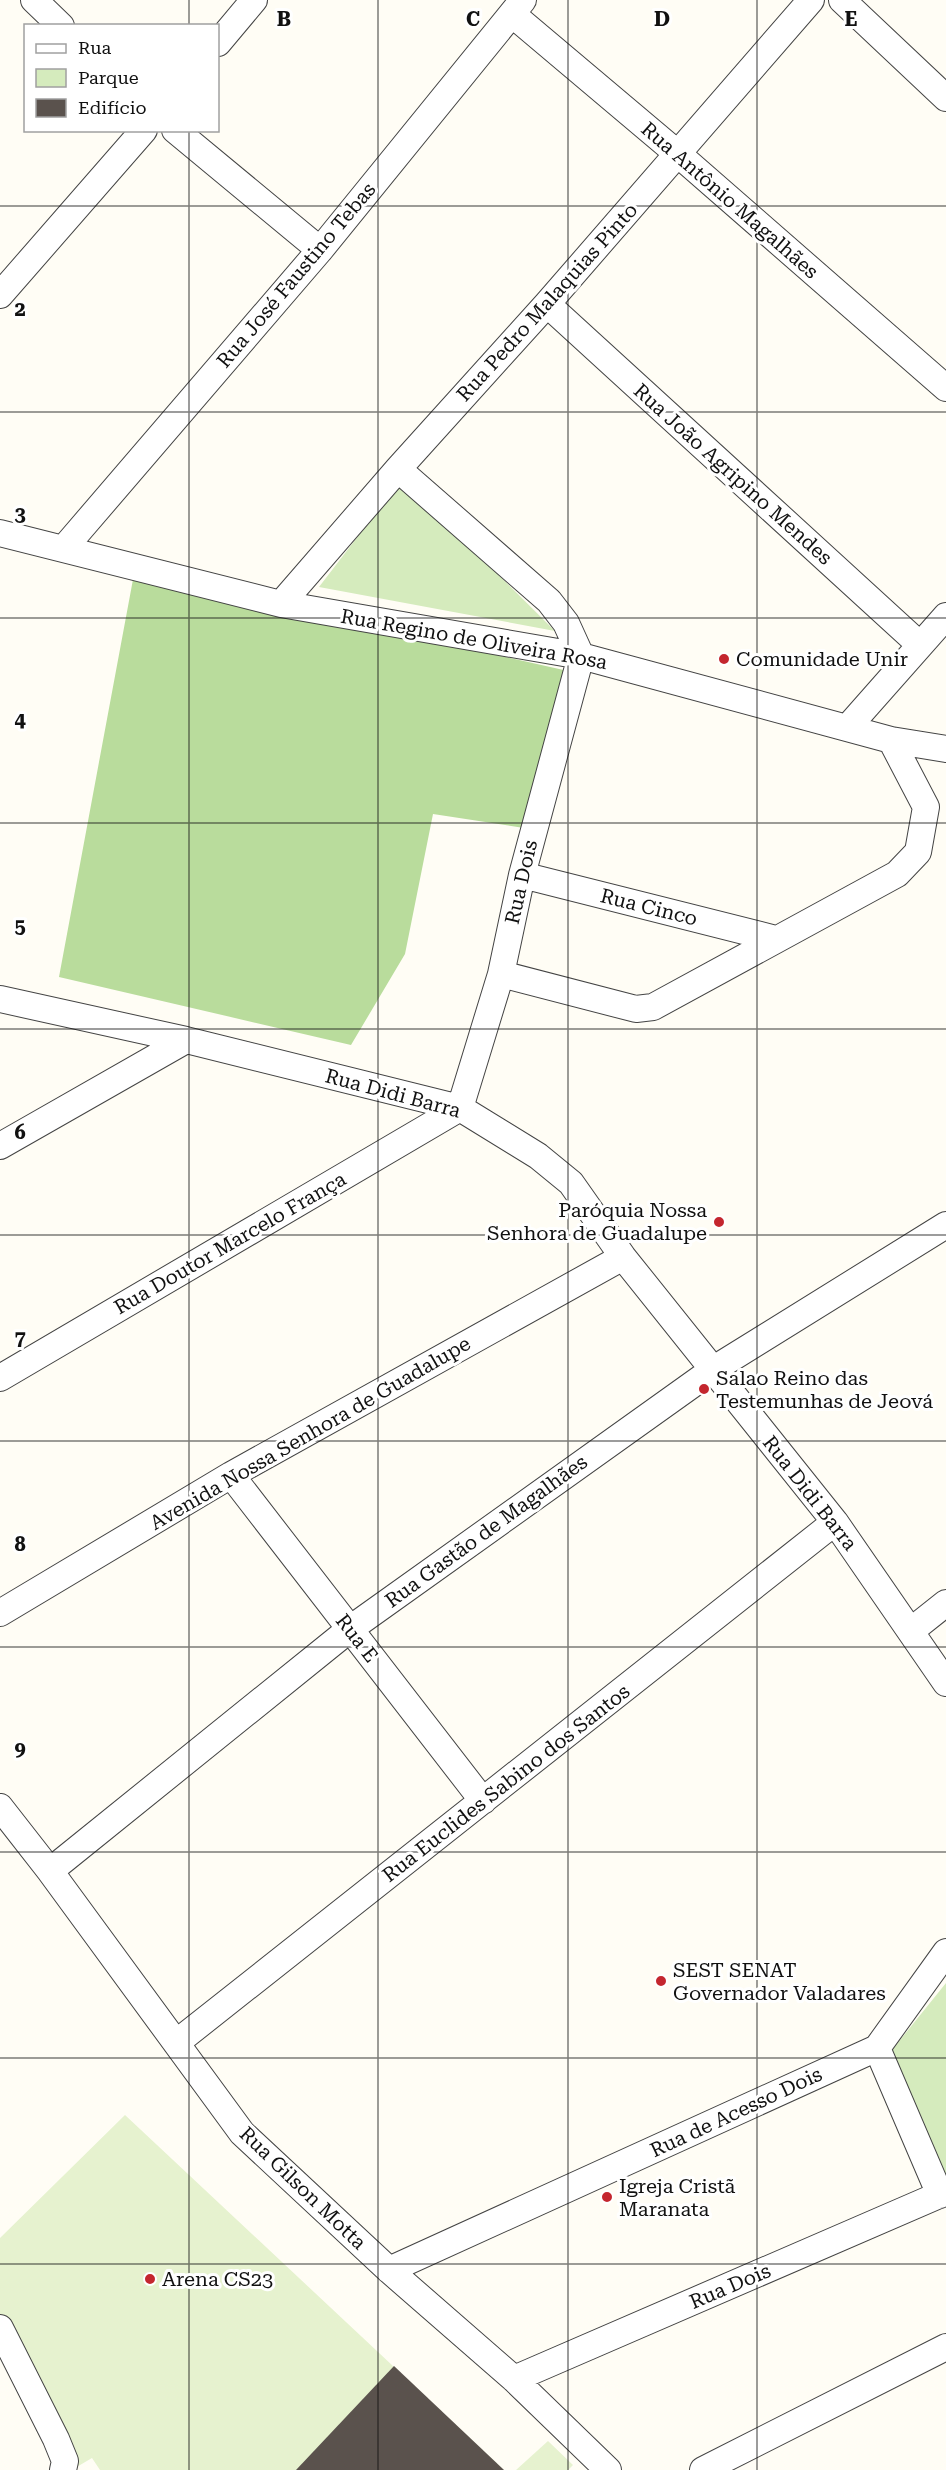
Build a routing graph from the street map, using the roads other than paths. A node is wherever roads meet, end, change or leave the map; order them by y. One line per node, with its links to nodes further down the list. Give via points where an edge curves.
1 (34, 0): 6 (street)
2 (254, 0): 7 (street)
3 (812, 0): 11 (street, Rua Pedro Malaquias Pinto)
4 (842, 0): 8 (street)
5 (518, 7): 11 (street, Rua Antônio Magalhães); 12 (street, Rua José Faustino Tebas)
6 (59, 24)
7 (219, 43)
8 (946, 98)
9 (142, 132): 13 (street)
10 (177, 132): 12 (street)
11 (678, 154): 14 (street, Rua Pedro Malaquias Pinto); 15 (street, Rua Antônio Magalhães)
12 (320, 250): 18 (street, Rua José Faustino Tebas)
13 (0, 295)
14 (547, 304): 16 (street, Rua Pedro Malaquias Pinto); 21 (street, Rua João Agripino Mendes)
15 (946, 388)
16 (398, 469): 19 (street, Rua Pedro Malaquias Pinto); 22 (street, via 549,601 566,623)
17 (0, 533): 18 (street, Rua Regino de Oliveira Rosa)
18 (65, 547): 19 (street, Rua Regino de Oliveira Rosa)
19 (281, 604): 22 (street, Rua Regino de Oliveira Rosa)
20 (946, 616): 21 (street)
21 (919, 644): 23 (street)
22 (581, 656): 23 (street, Rua Regino de Oliveira Rosa); 26 (street, Rua Dois)
23 (848, 728): 24 (street, Rua Regino de Oliveira Rosa)
24 (891, 740): 25 (street, Rua Regino de Oliveira Rosa); 27 (street, via 926,807 918,852 897,874)
25 (946, 749)
26 (522, 875): 27 (street, Rua Cinco); 28 (street, Rua Dois)
27 (776, 939): 28 (street, via 653,1006 636,1009)
28 (501, 974): 31 (street, Rua Dois)
29 (0, 999): 30 (street, Rua Didi Barra)
30 (186, 1040): 31 (street, Rua Didi Barra); 32 (street)
31 (460, 1108): 34 (street, Rua Didi Barra, via 538,1156 571,1183); 36 (street, Rua Doutor Marcelo França)
32 (0, 1146)
33 (946, 1225): 35 (street, Rua Gastão de Magalhães)
34 (623, 1257): 35 (street, Rua Didi Barra); 37 (street, Avenida Nossa Senhora de Guadalupe)
35 (714, 1369): 38 (street, Rua Didi Barra); 41 (street, Rua Gastão de Magalhães)
36 (0, 1378)
37 (231, 1475): 40 (street, Avenida Nossa Senhora de Guadalupe); 41 (street, Rua E)
38 (835, 1522): 42 (street, Rua Didi Barra); 44 (street, Rua Euclides Sabino dos Santos)
39 (946, 1603): 42 (street)
40 (0, 1613)
41 (350, 1629): 44 (street, Rua E); 46 (street, Rua Gastão de Magalhães)
42 (912, 1630): 43 (street, Rua Didi Barra)
43 (946, 1683)
44 (483, 1801): 48 (street, Rua Euclides Sabino dos Santos)
45 (0, 1807): 46 (street, Rua Gilson Motta)
46 (50, 1871): 48 (street, Rua Gilson Motta)
47 (946, 1952): 49 (street, Rua de Acesso Dois)
48 (176, 2043): 51 (street, Rua Gilson Motta, via 242,2133)
49 (877, 2048): 50 (street); 51 (street, Rua de Acesso Dois)
50 (943, 2194): 54 (street, Rua Dois)
51 (389, 2270): 54 (street, Rua Gilson Motta)
52 (0, 2328): 55 (street)
53 (946, 2347): 57 (street)
54 (514, 2379): 56 (street, Rua Gilson Motta)
55 (64, 2466)
56 (608, 2470)
57 (703, 2470)

